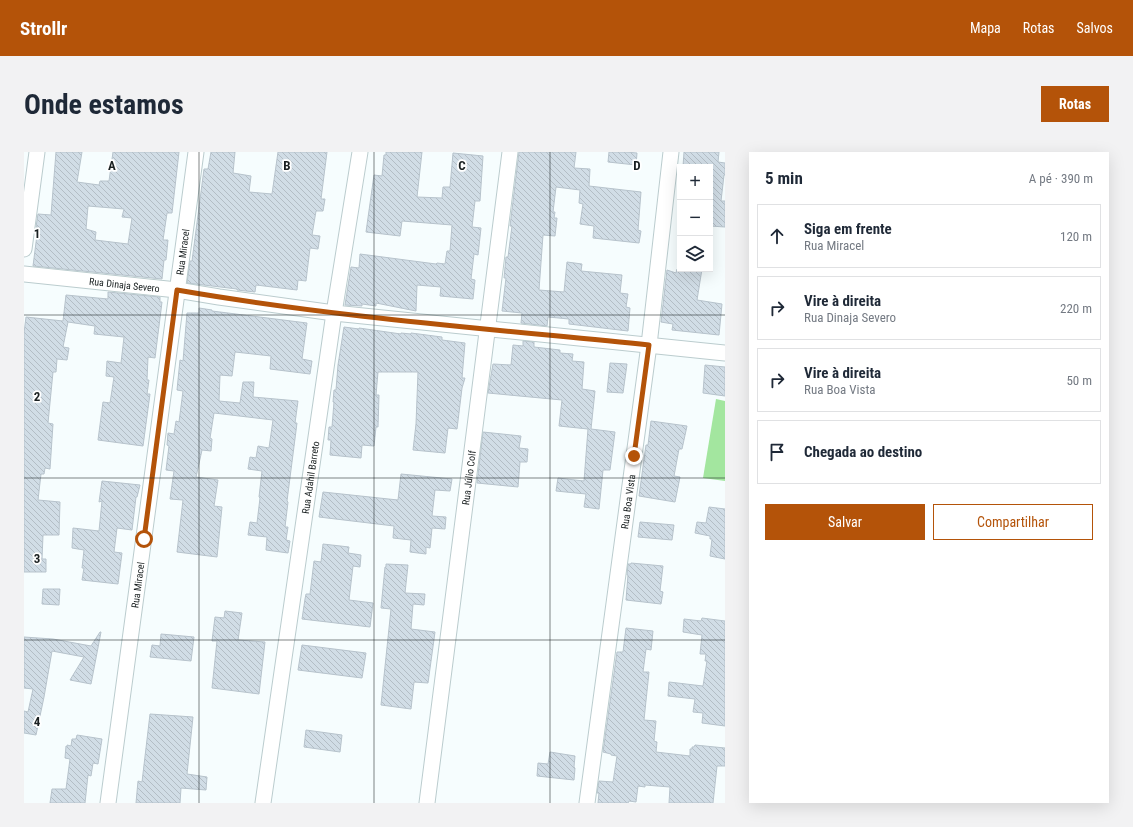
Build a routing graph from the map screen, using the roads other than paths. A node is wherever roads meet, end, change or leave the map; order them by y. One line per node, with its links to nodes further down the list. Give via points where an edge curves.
1 (37, 152): 6 (street)
2 (196, 152): 8 (street, Rua Miracel)
3 (360, 152): 9 (street, Rua Adahil Barreto)
4 (510, 152): 10 (street, Rua Júlio Colf)
5 (671, 152): 11 (street, Rua Boa Vista)
6 (24, 249)
7 (24, 274): 8 (street, Rua Dinaja Severo)
8 (177, 290): 9 (street, Rua Dinaja Severo); 13 (street, Rua Miracel)
9 (334, 314): 10 (street, Rua Dinaja Severo); 14 (street, Rua Adahil Barreto)
10 (487, 329): 11 (street, Rua Dinaja Severo); 15 (street, Rua Júlio Colf)
11 (649, 345): 12 (street, Rua Dinaja Severo); 16 (street, Rua Boa Vista)
12 (725, 353)
13 (108, 803)
14 (263, 803)
15 (427, 803)
16 (587, 803)

